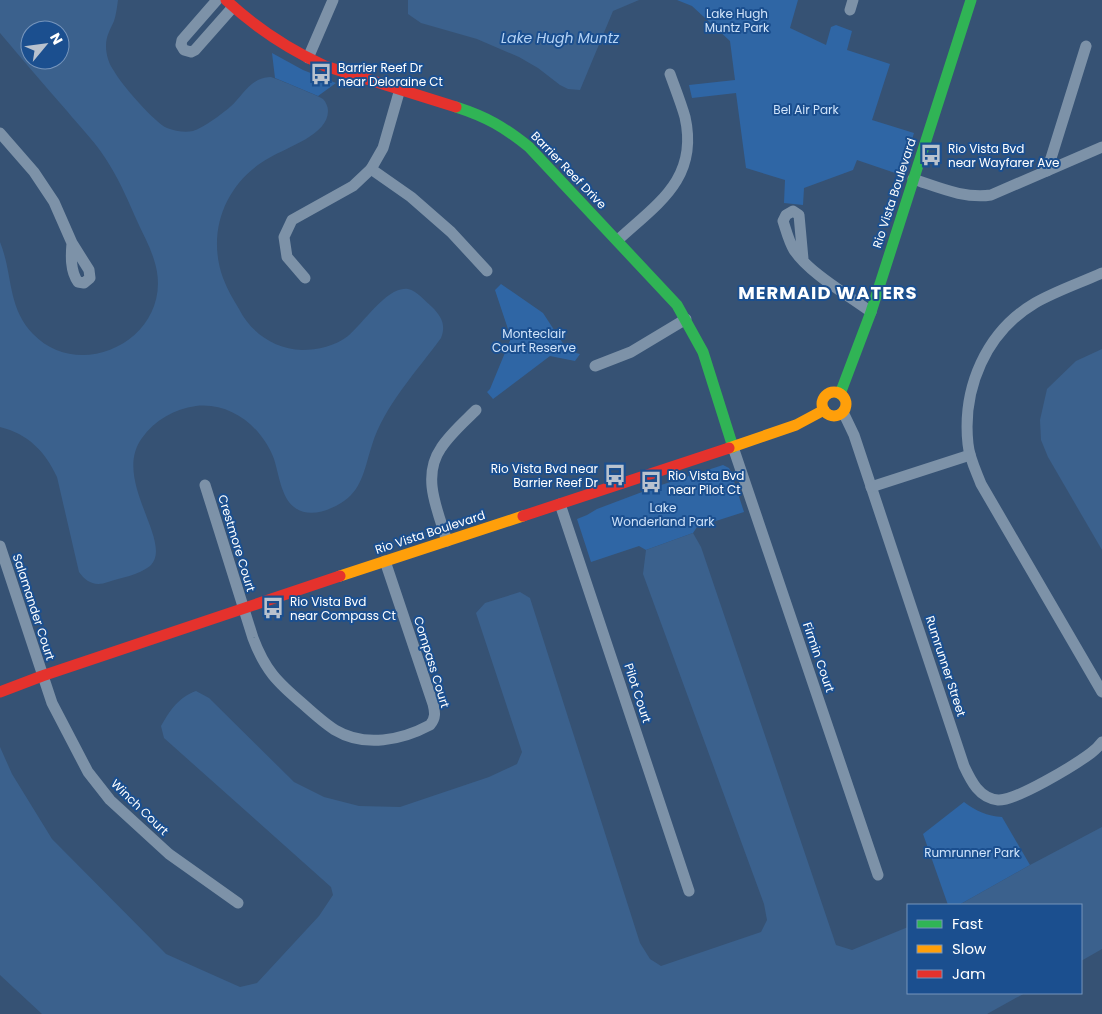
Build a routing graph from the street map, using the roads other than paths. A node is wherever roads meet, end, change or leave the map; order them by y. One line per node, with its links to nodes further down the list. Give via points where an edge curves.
1 (217, 0): 4 (street, via 182,40 184,50 195,50)
2 (333, 0): 6 (street)
3 (971, 0): 13 (street, Rio Vista Boulevard)
4 (230, 4): 6 (street, Barrier Reef Drive, via 258,28)
5 (1086, 46): 12 (street)
6 (308, 58): 8 (street, Barrier Reef Drive)
7 (670, 74): 14 (street, via 685,118 688,148 683,171 669,193)
8 (400, 89): 11 (street, via 383,148); 14 (street, Barrier Reef Drive, via 470,111 505,128 540,158)
9 (0, 133): 15 (street, via 34,172 54,202)
10 (1102, 147): 12 (street)
11 (370, 169): 17 (street, via 412,197); 19 (street, via 354,186 292,220 284,237 287,257)
12 (1047, 170): 13 (street, via 1003,191 980,197)
13 (914, 179): 20 (street, Rio Vista Boulevard)
14 (618, 240): 21 (street, Barrier Reef Drive, via 668,294)
15 (72, 243)
16 (803, 260): 20 (street)
17 (488, 271)
18 (1102, 274): 28 (street, via 1036,303 995,338 980,362 972,385 967,415)
19 (305, 278)
20 (870, 312): 23 (street, Rio Vista Boulevard)
21 (686, 319): 22 (street, via 631,352); 27 (street, Barrier Reef Drive, via 703,352)
22 (595, 366)
23 (840, 394): 25 (street, via 828,394 823,402); 26 (street, via 846,403)
24 (476, 410): 32 (street, via 440,450 432,473 432,494)
25 (824, 410): 26 (street, via 832,416); 27 (street, Rio Vista Boulevard, via 796,425)
26 (843, 412): 30 (street, Rumrunner Street)
27 (734, 447): 31 (street, Rio Vista Boulevard); 41 (street, Firmin Court)
28 (970, 455): 30 (street); 39 (street, via 981,484)
29 (205, 485): 35 (street, Crestmore Court)
30 (871, 487): 40 (street, Rumrunner Street, via 972,786 998,800 1012,798 1078,762)
31 (560, 504): 32 (street, Rio Vista Boulevard); 42 (street, Pilot Court)
32 (447, 541): 34 (street, Rio Vista Boulevard)
33 (0, 546): 36 (street, Salamander Court)
34 (385, 562): 35 (street, Rio Vista Boulevard); 35 (street, Compass Court, via 435,714 430,725 397,738 358,740 324,722 268,670 257,649)
35 (244, 608): 36 (street, Rio Vista Boulevard)
36 (42, 676): 37 (street, Rio Vista Boulevard); 38 (street, Rio Vista Boulevard); 43 (street, Winch Court, via 52,703 88,772 110,800 169,854)
37 (0, 687)
38 (0, 692)
39 (1102, 692)
40 (1102, 742)
41 (878, 875)
42 (689, 891)
43 (238, 903)

